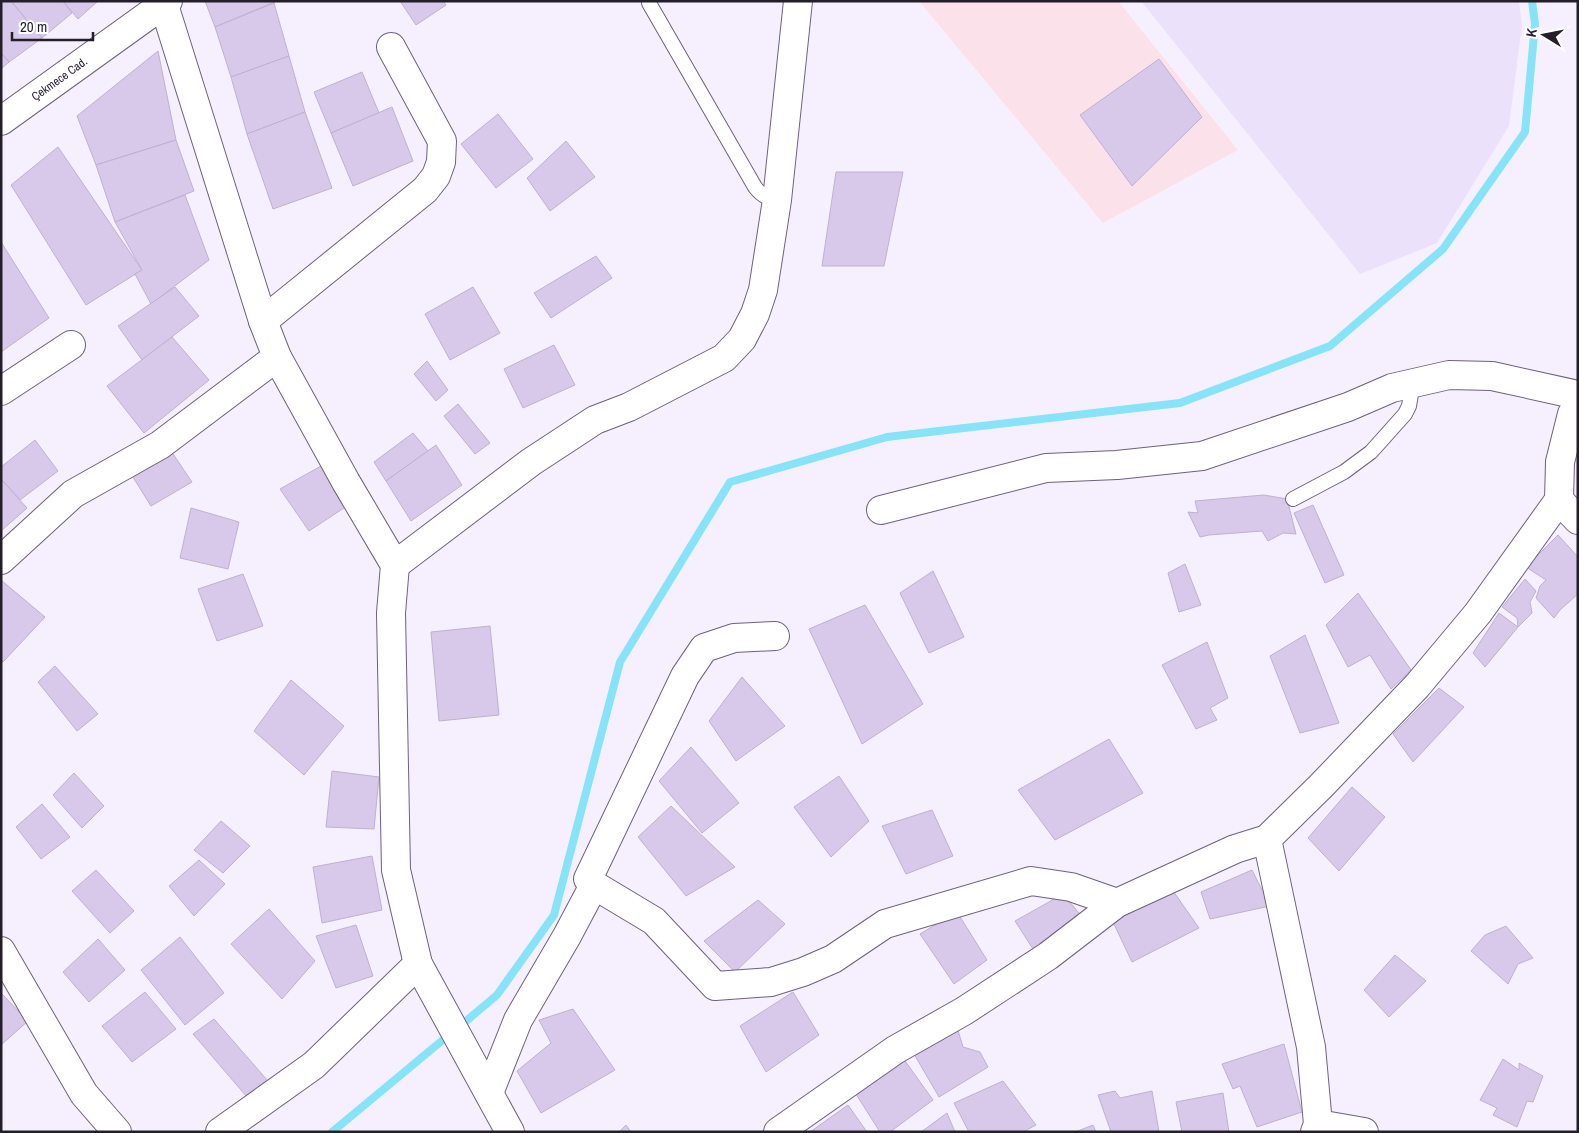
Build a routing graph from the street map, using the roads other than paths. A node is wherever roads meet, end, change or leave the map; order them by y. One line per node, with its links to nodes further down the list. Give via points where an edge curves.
1 (798, 1): 6 (street)
2 (166, 3): 5 (street, Çekmece Cad.); 7 (street)
3 (649, 3): 6 (lane, via 755,187 764,196)
4 (391, 47): 7 (street, via 442,141 436,176 425,190)
5 (1, 121)
6 (777, 200): 19 (street, via 763,290 755,314 742,339 724,358 629,407 594,420 531,462)
7 (263, 321): 9 (street)
8 (71, 345): 11 (street)
9 (277, 357): 18 (street, via 160,444 73,494); 19 (street)
10 (1410, 384): 12 (street, via 1449,375 1492,376); 14 (lane, via 1409,406 1405,414 1371,452 1344,472); 16 (street, via 1202,456 1046,468)
11 (1, 391)
12 (1578, 395)
13 (1578, 406): 15 (street, via 1572,414 1560,462)
14 (1293, 499)
15 (1558, 500): 17 (street); 21 (street, via 1478,614 1417,686)
16 (881, 510)
17 (1578, 520)
18 (1, 560)
19 (395, 565): 25 (street, via 391,614 396,870)
20 (775, 636): 22 (street, via 734,638 704,648 685,676 588,879)
21 (1267, 838): 23 (street, via 1235,849); 27 (street, via 1311,1047)
22 (594, 885): 23 (street, via 654,921 715,986 770,982 803,972 833,959 885,924 1031,881 1072,887); 26 (street, via 518,1020)
23 (1117, 903): 31 (street, via 1048,956 964,1011 895,1050)
24 (1, 951): 28 (street, via 84,1094)
25 (418, 964): 26 (street); 29 (street, via 314,1065)
26 (489, 1093): 30 (street)
27 (1316, 1128): 32 (street)
28 (117, 1132)
29 (220, 1132)
30 (510, 1132)
31 (778, 1132)
32 (1364, 1132)

